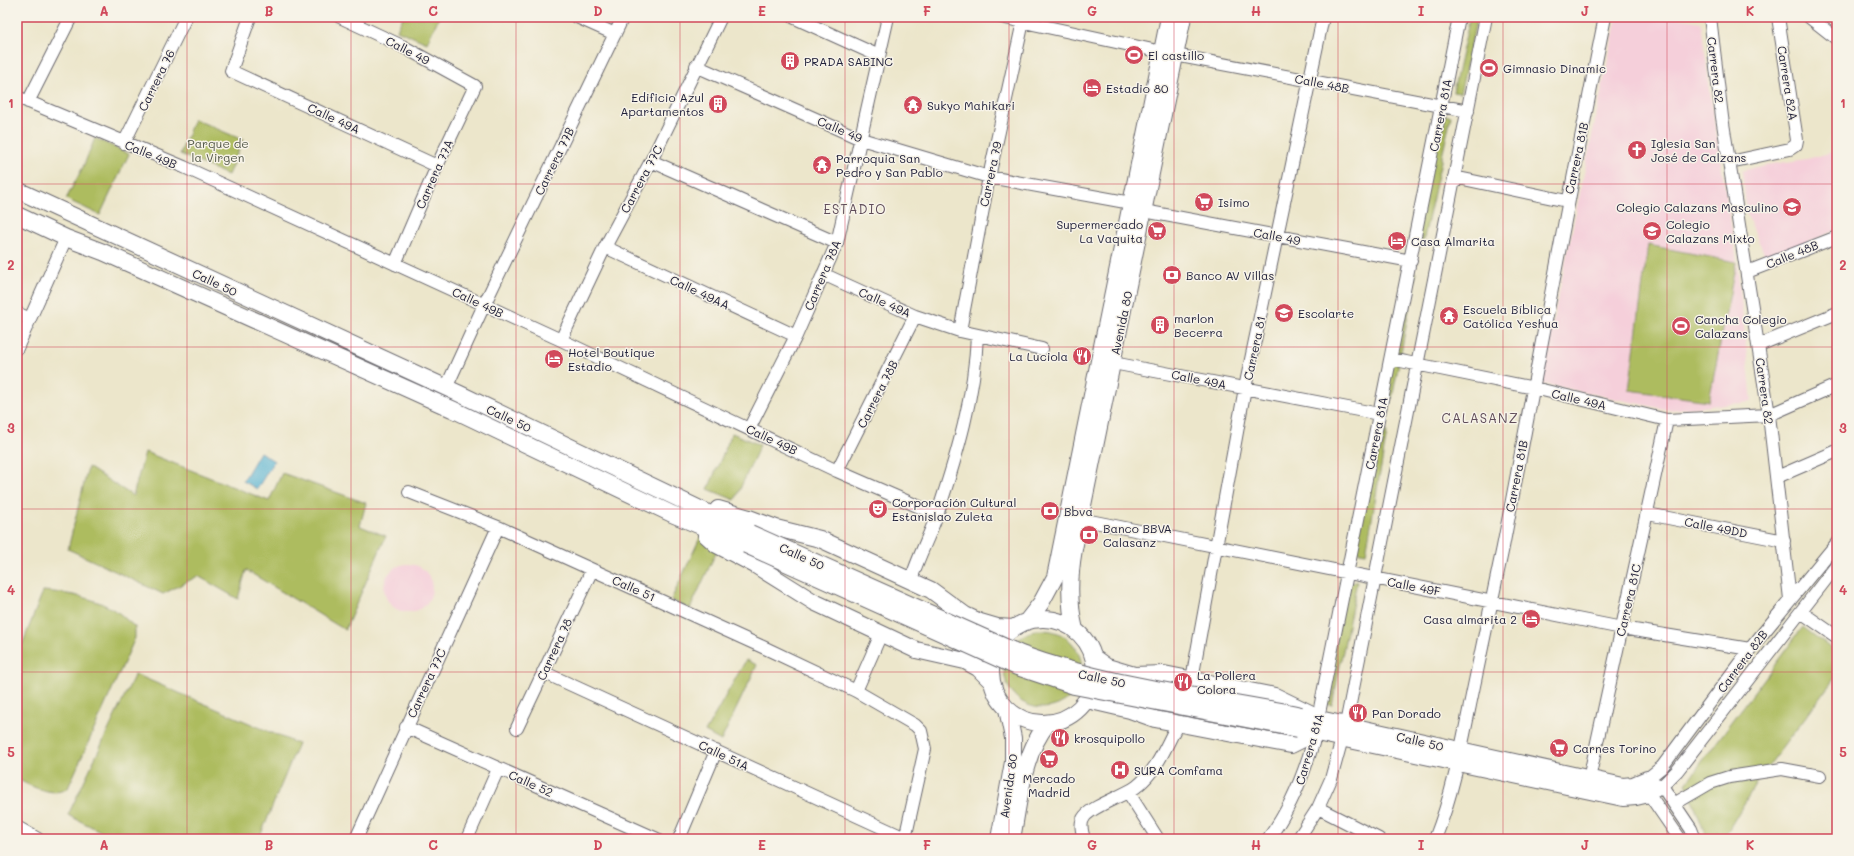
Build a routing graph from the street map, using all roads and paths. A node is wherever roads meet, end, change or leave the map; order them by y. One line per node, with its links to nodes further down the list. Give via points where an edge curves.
1 (71, 17): 29 (street)
2 (186, 17): 33 (street, Carrera 76)
3 (250, 17): 36 (street, Calle 49A, via 231,71)
4 (340, 17): 27 (street, Calle 49, via 402,46)
5 (577, 17): 21 (street)
6 (623, 17): 21 (street, Carrera 77B)
7 (721, 17): 25 (street, Carrera 77C)
8 (792, 17): 24 (street)
9 (888, 17): 24 (street, Carrera 78A)
10 (1001, 17): 20 (street, Calle 48B)
11 (1170, 17): 23 (main road, Avenida 80)
12 (1183, 17): 23 (main road, Avenida 80)
13 (1323, 17): 26 (street, Carrera 81)
14 (1459, 17): 30 (street, Carrera 81A)
15 (1486, 17): 31 (street)
16 (1605, 17): 40 (street, Carrera 81B)
17 (1710, 17): 35 (street, Carrera 82)
18 (1778, 17): 35 (street, Carrera 82A, via 1796,145 1793,148)
19 (1809, 17): 22 (street)
20 (1023, 19): 23 (street, Calle 48B); 37 (street, Carrera 79)
21 (615, 34): 52 (street, Carrera 77B)
22 (1837, 38)
23 (1169, 54): 26 (street, Calle 48B); 41 (main road, Avenida 80)
24 (880, 56): 32 (street, Carrera 78A)
25 (696, 66): 32 (street, Calle 49); 34 (street, Carrera 77C)
26 (1309, 81): 30 (street, Calle 48B); 43 (street, Carrera 81)
27 (475, 86): 36 (street, Carrera 77A)
28 (17, 97): 29 (street, Calle 49B)
29 (28, 102): 33 (street, Calle 49B)
30 (1442, 106): 31 (street, Calle 48B); 48 (street, Carrera 81A)
31 (1468, 111): 38 (street)
32 (862, 138): 37 (street, Calle 49); 46 (street, Carrera 78A)
33 (124, 143): 49 (street, Calle 49B, via 184,167)
34 (651, 161): 46 (street); 47 (street, Carrera 77C)
35 (1730, 162): 50 (street, Carrera 82)
36 (437, 166): 49 (street, Carrera 77A)
37 (989, 177): 41 (street, Calle 49); 57 (street, Carrera 79)
38 (1454, 177): 40 (street); 66 (street)
39 (17, 190): 68 (main road, Calle 50)
40 (1567, 201): 70 (street, Carrera 81B)
41 (1138, 207): 43 (street, Calle 49); 65 (main road, Avenida 80); 97 (main road, Avenida 80, via 1055,577 1041,603)
42 (17, 215): 45 (main road, Calle 50)
43 (1278, 236): 48 (street, Calle 49); 69 (street, Carrera 81)
44 (1837, 237): 50 (street, Calle 48B)
45 (66, 238): 56 (street); 83 (main road, Calle 50, via 110,255 452,409)
46 (837, 243): 51 (street, Carrera 78A)
47 (605, 248): 59 (street, Calle 49AA); 60 (street, Carrera 77C)
48 (1411, 261): 64 (street, Carrera 81A)
49 (395, 264): 52 (street, Calle 49B)
50 (1748, 272): 61 (street, Carrera 82)
51 (823, 274): 55 (street, Calle 49A); 59 (street, Carrera 78A)
52 (484, 305): 60 (street, Calle 49B); 68 (street)
53 (17, 313): 56 (street)
54 (1837, 313): 61 (street)
55 (916, 316): 57 (street, Calle 49A); 76 (street, Carrera 78B)
56 (30, 319): 62 (street)
57 (960, 331): 58 (street, Calle 49A)
58 (978, 335): 63 (street, Calle 49A); 80 (street, via 976,364 965,422)
59 (796, 336): 74 (street, Carrera 78A)
60 (561, 340): 74 (street, Calle 49B)
61 (1759, 345): 72 (street, Carrera 82)
62 (17, 348)
63 (1042, 349)
64 (1391, 359): 66 (street, Calle 49A); 71 (street, Carrera 81A)
65 (1113, 363): 69 (street, Calle 49A); 82 (main road, Avenida 80)
66 (1417, 364): 70 (street, Calle 49A); 92 (street)
67 (1837, 385): 72 (street)
68 (446, 388): 79 (main road, Calle 50)
69 (1245, 388): 71 (street, Calle 49A); 88 (street, Carrera 81)
70 (1534, 388): 73 (street, Calle 49A); 95 (street, Carrera 81B)
71 (1379, 414): 91 (street, Carrera 81A)
72 (1769, 415): 73 (street, Calle 49A); 77 (street, Carrera 82)
73 (1667, 420): 81 (street, Carrera 81C)
74 (749, 429): 76 (street, Calle 49B)
75 (1837, 451): 77 (street)
76 (837, 471): 80 (street, Calle 49B)
77 (1777, 477): 86 (street, Carrera 82)
78 (409, 492): 84 (street, Calle 51)
79 (695, 506): 85 (main road, Calle 50); 93 (main road, via 723,510 814,538)
80 (937, 513): 93 (street)
81 (1648, 514): 86 (street, Calle 49DD); 98 (street, Carrera 81C)
82 (1080, 519): 88 (street, Calle 49F); 99 (main road, Avenida 80, via 1069,588)
83 (697, 525): 85 (main road, Calle 50); 100 (main road, via 717,545 756,565 814,602)
84 (498, 528): 90 (street, Calle 51); 113 (street, Carrera 77C)
85 (748, 539): 112 (main road, Calle 50, bridge, via 1044,678 1074,686)
86 (1784, 541): 94 (street, Carrera 82)
87 (1837, 543): 94 (street, Carrera 82B)
88 (1217, 546): 91 (street, Calle 49F); 105 (street, Carrera 81)
89 (1837, 565): 96 (street, Carrera 82B)
90 (592, 570): 104 (street, Carrera 78); 107 (street, Calle 51)
91 (1348, 573): 92 (street, Calle 49F); 112 (street, Carrera 81A)
92 (1375, 578): 95 (street, Calle 49F); 115 (street)
93 (911, 580): 97 (main road, via 980,622 998,627)
94 (1790, 599): 102 (street, Carrera 82B)
95 (1492, 602): 98 (street, Calle 49F); 117 (street, Carrera 81B)
96 (1801, 612): 101 (street); 121 (street, Carrera 82B, via 1677,771)
97 (1020, 625): 99 (main road, via 1039,619 1052,620); 106 (main road, via 1003,638 994,651)
98 (1622, 628): 102 (street, Calle 49F); 120 (street, Carrera 81C)
99 (1075, 630): 103 (main road, via 1086,642)
100 (881, 634): 106 (main road, via 916,650 965,661 978,668); 107 (street)
101 (1837, 637)
102 (1750, 649): 121 (street, Carrera 82B)
103 (1093, 657): 105 (main road, via 1120,672 1134,675 1164,674); 108 (main road, via 1095,672)
104 (543, 672): 114 (street, Carrera 78); 116 (street, Calle 51A)
105 (1192, 679): 112 (main road, via 1274,696)
106 (991, 681): 109 (main road, via 994,691)
107 (856, 691): 131 (street, Calle 51, via 921,731 925,749)
108 (1087, 700): 110 (main road, via 1070,716); 111 (main road)
109 (1007, 709): 110 (main road, via 1033,722); 132 (main road, Avenida 80, via 1013,738 1013,762)
110 (1048, 723): 133 (main road, Avenida 80, via 1040,732 1030,753)
111 (1178, 724): 112 (main road, via 1291,745); 122 (street, via 1155,767)
112 (1317, 725): 115 (main road, Calle 50); 136 (street, Carrera 81A, via 1297,789)
113 (406, 727): 118 (street, Calle 52); 127 (street, Carrera 77C)
114 (517, 728)
115 (1344, 731): 117 (main road, Calle 50); 124 (street, via 1331,779)
116 (716, 751): 130 (street); 131 (street, Calle 51A)
117 (1459, 756): 120 (main road, Calle 50); 121 (main road, Calle 50, via 1623,798); 139 (street, Carrera 81B)
118 (498, 769): 128 (street); 129 (street, Calle 52)
119 (1820, 776): 123 (street, via 1778,769 1729,777 1710,783)
120 (1588, 779): 121 (main road, Calle 50)
121 (1646, 788): 123 (street); 140 (street)
122 (1128, 792): 134 (street, via 1084,816 1081,825); 135 (street)
123 (1674, 804): 141 (street)
124 (1318, 808): 137 (street); 138 (street)
125 (17, 827): 126 (street)
126 (38, 839)
127 (356, 839)
128 (467, 839)
129 (657, 839)
130 (679, 839)
131 (905, 839)
132 (999, 839)
133 (1012, 839)
134 (1084, 839)
135 (1158, 839)
136 (1268, 839)
137 (1298, 839)
138 (1379, 839)
139 (1435, 839)
140 (1680, 839)
141 (1695, 839)

